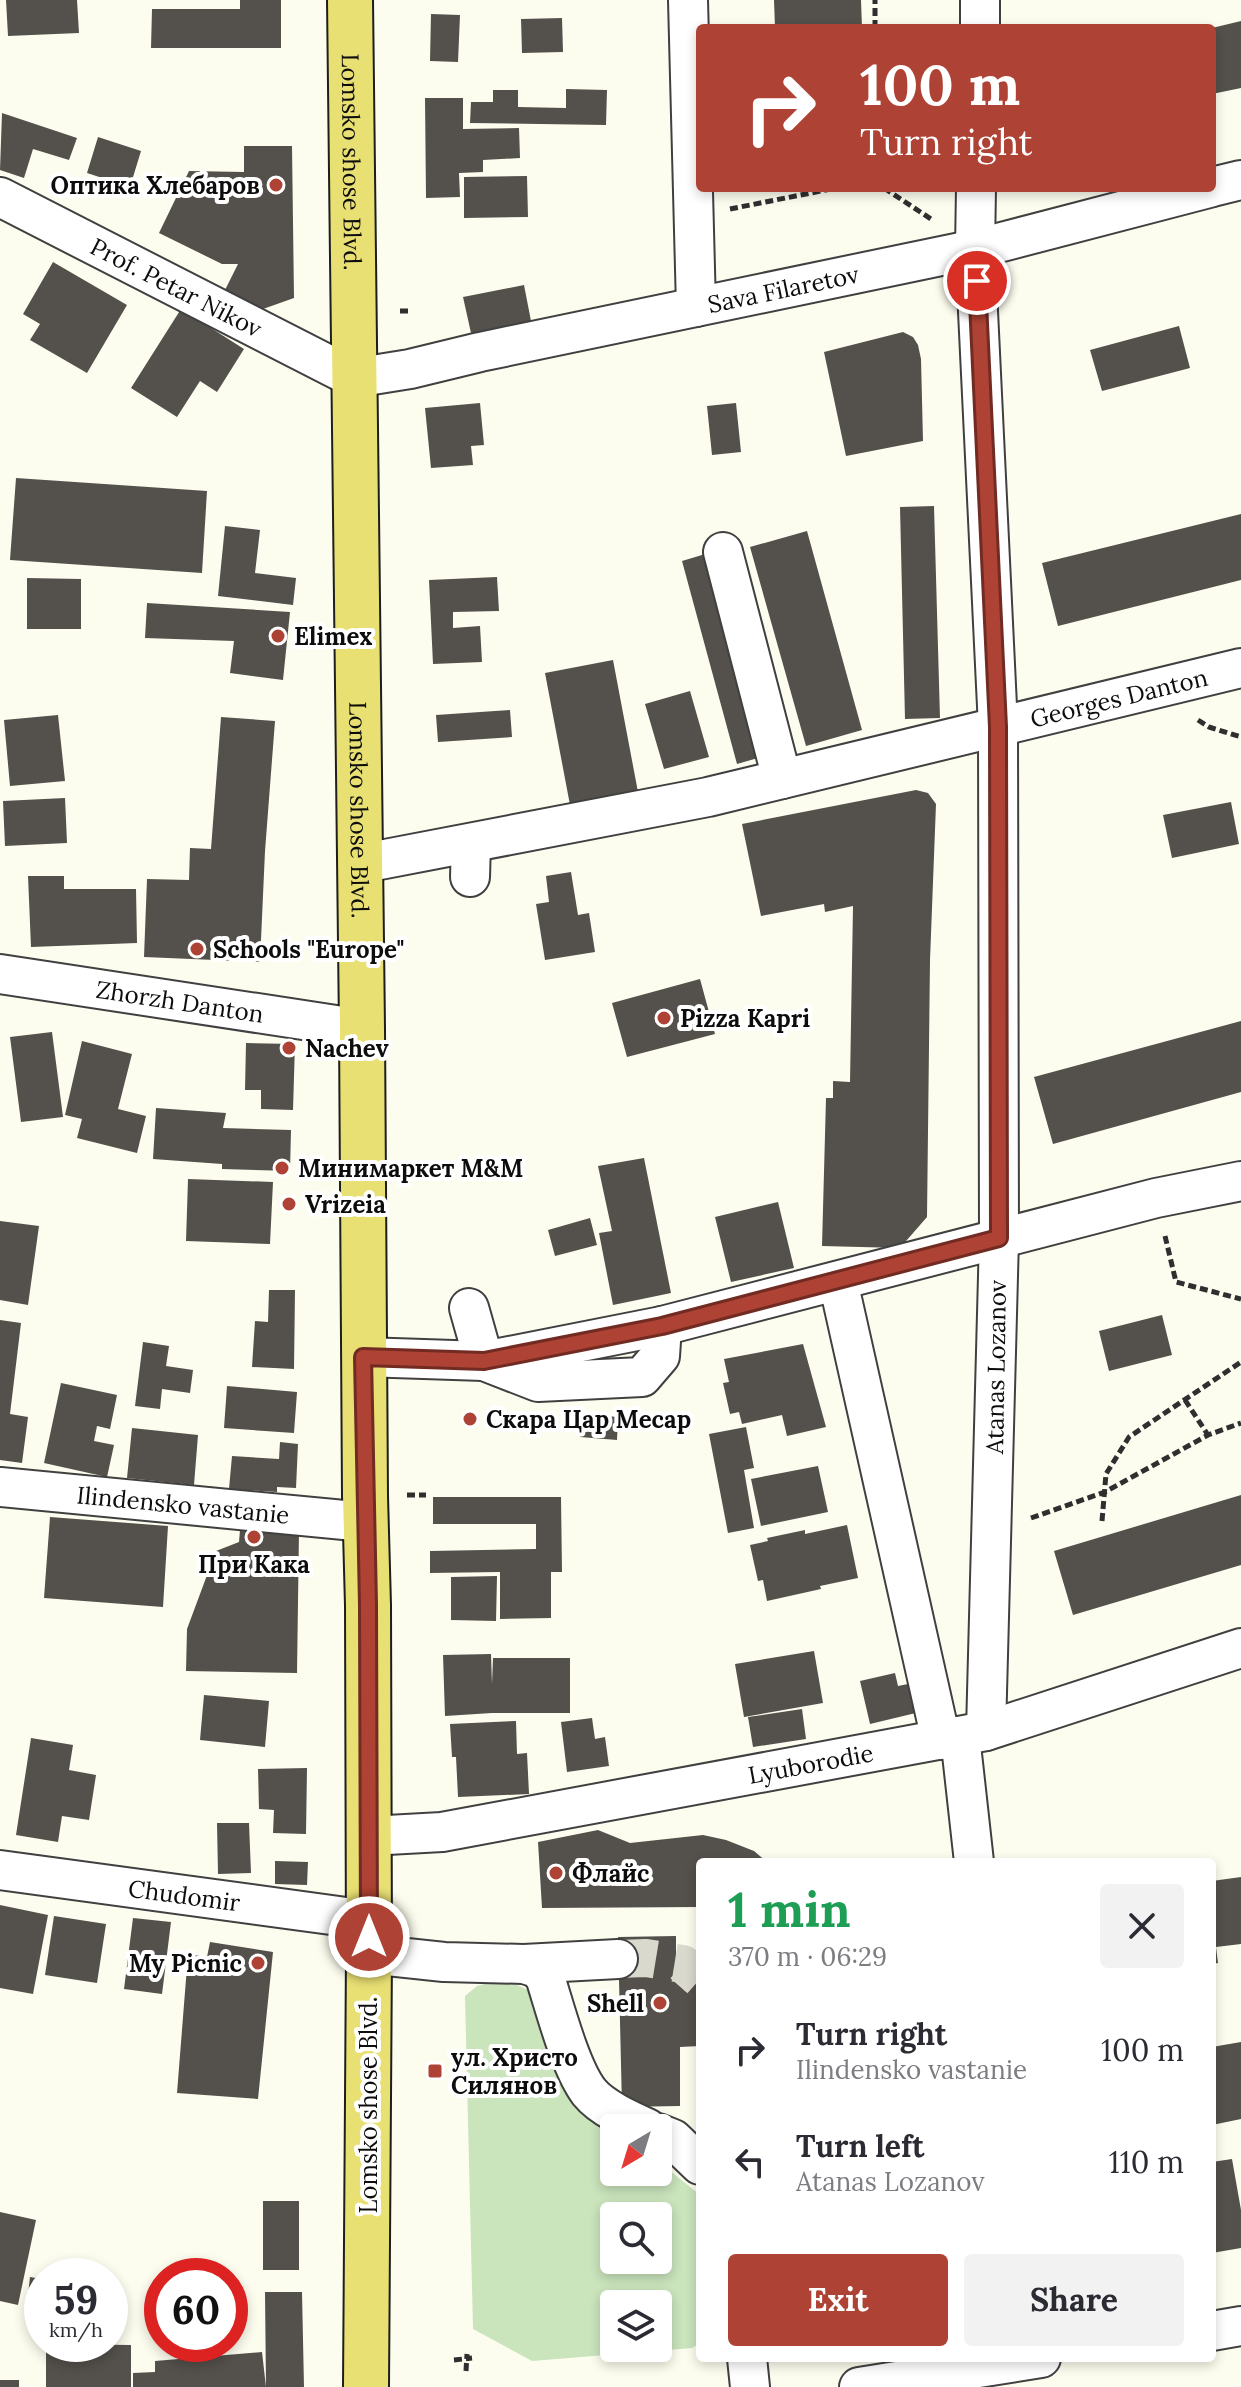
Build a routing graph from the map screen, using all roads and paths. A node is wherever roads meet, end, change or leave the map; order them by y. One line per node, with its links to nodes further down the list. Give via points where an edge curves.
1 (350, 0): 18 (main road, Lomsko shose Blvd.)
2 (688, 0): 13 (street)
3 (875, 0): 5 (path)
4 (980, 0): 6 (street)
5 (875, 24)
6 (980, 24)
7 (1241, 180): 8 (street, Sava Filaretov)
8 (1216, 186)
9 (816, 192): 13 (path)
10 (976, 192): 14 (street, Atanas Lozanov)
11 (1195, 192): 14 (street, Sava Filaretov)
12 (0, 197): 18 (street, Prof. Petar Nikov)
13 (694, 216): 15 (street)
14 (975, 249): 15 (street, Sava Filaretov); 21 (street, Atanas Lozanov)
15 (696, 307): 18 (street, Sava Filaretov)
16 (400, 311): 17 (path)
17 (409, 311)
18 (354, 378): 23 (main road, Lomsko shose Blvd.)
19 (723, 552): 22 (street)
20 (1241, 668): 21 (street, Georges Danton)
21 (998, 727): 22 (street, Georges Danton); 28 (street, Atanas Lozanov)
22 (782, 779): 23 (street, Georges Danton, via 471,861)
23 (359, 864): 25 (main road, Lomsko shose Blvd.)
24 (0, 974): 25 (street, Zhorzh Danton)
25 (362, 1029): 32 (main road, Lomsko shose Blvd.)
26 (1241, 1181): 27 (street)
27 (1156, 1198): 28 (street); 30 (path, via 1176,1282)
28 (999, 1238): 29 (street); 44 (street, Atanas Lozanov)
29 (838, 1281): 33 (street, via 662,1326); 46 (street)
30 (1241, 1299)
31 (469, 1308): 33 (street)
32 (363, 1357): 33 (street); 43 (main road, Lomsko shose Blvd.)
33 (484, 1361)
34 (1241, 1362): 35 (path)
35 (1185, 1400): 37 (path); 39 (path, via 1129,1437 1106,1474)
36 (1241, 1423): 37 (path)
37 (1208, 1435): 39 (path)
38 (0, 1487): 43 (street, Ilindensko vastanie)
39 (1105, 1492): 42 (path); 44 (path)
40 (405, 1495): 41 (path)
41 (426, 1495)
42 (1102, 1521)
43 (365, 1522): 47 (main road, Lomsko shose Blvd.)
44 (992, 1531): 46 (street, Atanas Lozanov)
45 (1241, 1648): 46 (street, Lyuborodie)
46 (962, 1735): 47 (street, Lyuborodie, via 442,1832); 48 (street)
47 (369, 1836): 50 (main road, Lomsko shose Blvd.)
48 (974, 1858)
49 (0, 1870): 50 (street, Chudomir)
50 (369, 1937): 52 (street, Chudomir, via 444,1962); 63 (main road, Lomsko shose Blvd.)
51 (618, 1959): 52 (street, Chudomir)
52 (524, 1964): 53 (street, via 545,1977 572,2059 590,2093)
53 (618, 2114)
54 (672, 2139): 55 (street)
55 (696, 2161)
56 (1241, 2326): 57 (street)
57 (1216, 2330)
58 (454, 2360): 61 (path, via 469,2357)
59 (747, 2362): 64 (street)
60 (1024, 2362): 62 (street)
61 (466, 2371)
62 (984, 2377): 65 (street)
63 (366, 2387)
64 (750, 2387)
65 (859, 2387)

